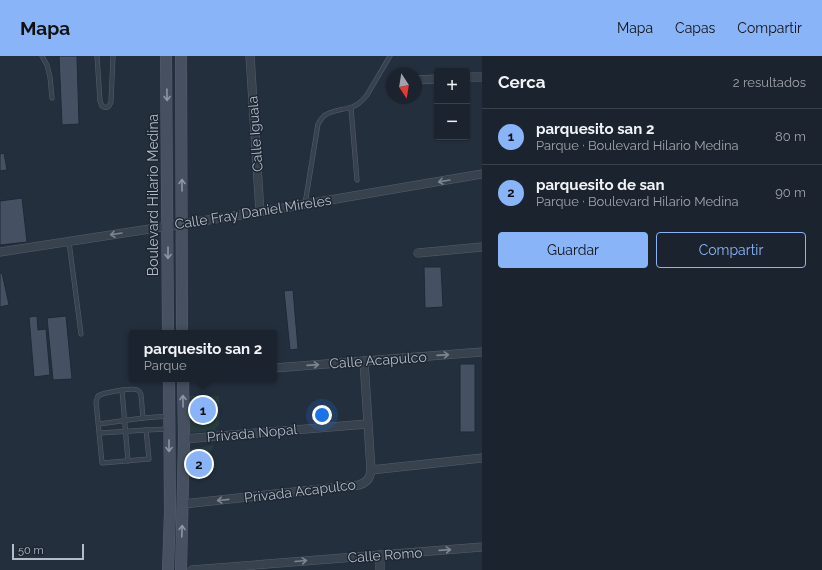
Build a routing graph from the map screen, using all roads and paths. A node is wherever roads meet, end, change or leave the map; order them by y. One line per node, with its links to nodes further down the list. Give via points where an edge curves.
1 (42, 56): 12 (lane, via 50,77)
2 (97, 56): 3 (lane, via 100,100 105,108 111,102)
3 (113, 56)
4 (166, 56): 19 (main road, Boulevard Hilario Medina, one-way to 19)
5 (181, 56): 18 (main road, Boulevard Hilario Medina, one-way to 5)
6 (250, 56): 17 (street, Calle Iguala)
7 (390, 56): 13 (lane, via 367,95)
8 (482, 77): 9 (street)
9 (470, 78)
10 (434, 79): 11 (street)
11 (422, 80)
12 (52, 98)
13 (351, 108): 15 (lane); 16 (lane, via 331,112 318,124)
14 (482, 174): 16 (street, Calle Fray Daniel Mireles, one-way to 16)
15 (357, 180)
16 (306, 204): 17 (street, Calle Fray Daniel Mireles)
17 (260, 212): 18 (street, Calle Fray Daniel Mireles)
18 (182, 224): 19 (street, Calle Fray Daniel Mireles); 25 (main road, Boulevard Hilario Medina)
19 (168, 226): 20 (street, Calle Fray Daniel Mireles, one-way to 20); 24 (main road, Boulevard Hilario Medina, one-way to 24)
20 (69, 242): 22 (street, Calle Fray Daniel Mireles); 26 (lane)
21 (482, 247): 23 (street)
22 (0, 252)
23 (418, 253)
24 (168, 330)
25 (182, 330)
26 (81, 334)
27 (482, 352): 28 (street, Calle Acapulco, one-way to 27)
28 (364, 361): 29 (street, Calle Acapulco, one-way to 28); 37 (street, Privada Acapulco)
29 (277, 368)
30 (169, 382): 33 (main road)
31 (183, 382): 42 (main road, one-way to 31)
32 (122, 390): 34 (lane, via 134,389 140,392); 35 (lane); 36 (lane, via 98,396 96,402)
33 (169, 416): 34 (lane); 38 (main road)
34 (143, 418): 35 (lane)
35 (124, 421): 36 (lane); 40 (lane)
36 (99, 424): 41 (lane)
37 (367, 424): 42 (street, Privada Nopal); 45 (street, Privada Acapulco)
38 (169, 429): 39 (lane); 49 (main road, one-way to 49)
39 (146, 430): 40 (lane); 44 (lane, via 149,459)
40 (125, 432): 41 (lane); 44 (lane)
41 (100, 433): 44 (lane, via 102,463)
42 (184, 439): 46 (main road)
43 (482, 458): 45 (street)
44 (128, 461)
45 (371, 470): 46 (street, Privada Acapulco, one-way to 46, via 368,481 359,485)
46 (183, 504): 50 (main road, one-way to 46)
47 (482, 547): 48 (street, Calle Romo, one-way to 47)
48 (380, 555): 51 (street, Calle Romo, one-way to 48); 52 (street)
49 (168, 570)
50 (181, 570)
51 (192, 570)
52 (380, 570)

